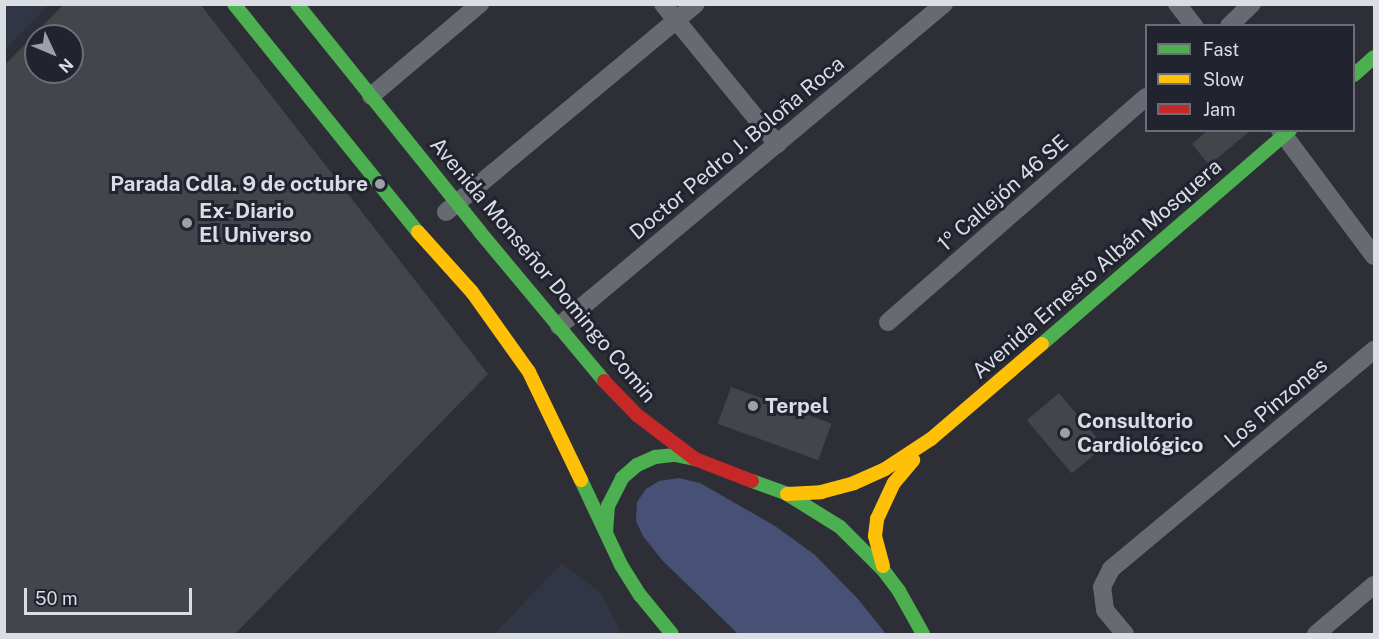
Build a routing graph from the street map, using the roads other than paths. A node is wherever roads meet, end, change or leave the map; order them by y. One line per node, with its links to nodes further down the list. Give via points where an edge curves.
1 (234, 4): 26 (main road, via 435,253 472,292 529,372)
2 (297, 4): 14 (main road, Avenida Monseñor Domingo Comin)
3 (663, 4): 9 (street)
4 (696, 4): 9 (street)
5 (944, 4): 17 (street, Doctor Pedro J. Boloña Roca)
6 (1177, 4): 10 (street)
7 (1252, 4): 11 (street)
8 (476, 6): 14 (street)
9 (676, 21): 17 (street); 18 (street)
10 (1192, 24)
11 (1231, 24)
12 (1374, 57): 13 (main road)
13 (1355, 73)
14 (371, 96): 18 (main road, Avenida Monseñor Domingo Comin)
15 (1145, 98): 20 (street, 1º Callejón 46 SE)
16 (1285, 132): 19 (street); 23 (main road, Avenida Ernesto Albán Mosquera)
17 (777, 144): 21 (street, Doctor Pedro J. Boloña Roca)
18 (451, 208): 21 (main road, Avenida Monseñor Domingo Comin)
19 (1374, 256)
20 (888, 322)
21 (559, 326): 24 (main road, Avenida Monseñor Domingo Comin, via 636,415)
22 (1374, 350): 31 (street, Los Pinzones, via 1111,569 1102,587 1104,610)
23 (931, 439): 25 (main road, Avenida Ernesto Albán Mosquera, via 885,469 854,483 821,492); 27 (main road, Avenida Ernesto Albán Mosquera, via 894,483 882,504 874,536)
24 (694, 459): 25 (main road, Avenida Monseñor Domingo Comin); 26 (main road, via 675,455 637,465 622,478 608,506)
25 (787, 494): 27 (main road, Avenida Monseñor Domingo Comin, via 840,528)
26 (606, 533): 29 (main road, via 640,595)
27 (884, 571): 30 (main road, Avenida Monseñor Domingo Comin)
28 (1374, 585): 32 (street)
29 (672, 634)
30 (923, 634)
31 (1125, 634)
32 (1316, 634)

